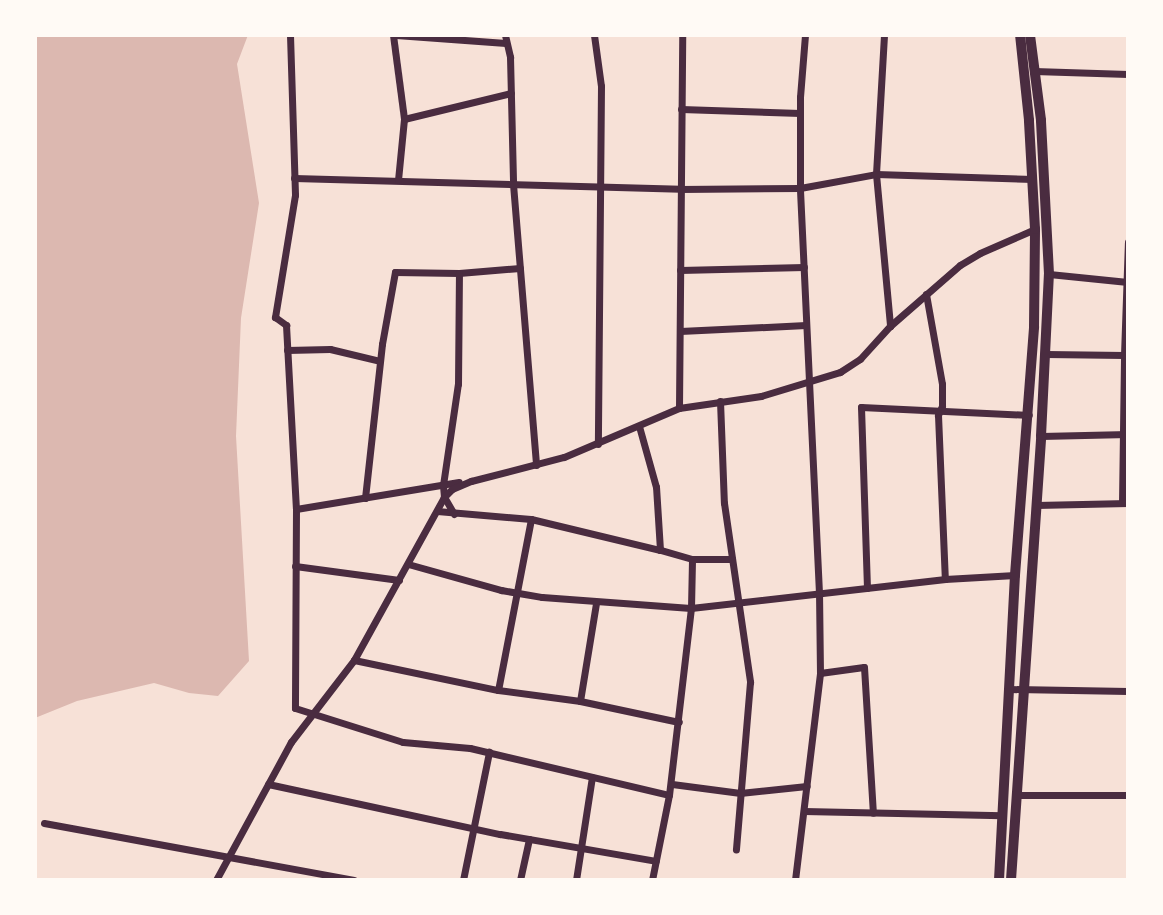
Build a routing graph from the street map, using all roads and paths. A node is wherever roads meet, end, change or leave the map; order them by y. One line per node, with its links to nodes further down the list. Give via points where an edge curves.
1 (290, 35): 17 (street)
2 (395, 35): 9 (street); 15 (street)
3 (594, 35): 22 (street, via 601,86)
4 (682, 35): 13 (street)
5 (805, 35): 14 (street)
6 (884, 35): 16 (street)
7 (1020, 35): 18 (main road)
8 (1030, 35): 10 (main road)
9 (505, 39): 12 (street)
10 (1034, 71): 11 (street); 30 (main road, via 1048,210)
11 (1128, 74)
12 (511, 93): 15 (street); 20 (street)
13 (681, 110): 14 (street); 23 (street)
14 (800, 113): 21 (street)
15 (404, 119): 19 (street)
16 (876, 174): 18 (street); 21 (street); 34 (street)
17 (294, 178): 19 (street); 36 (street, via 275,317 286,325)
18 (1032, 178): 24 (main road)
19 (398, 180): 20 (street)
20 (513, 184): 22 (street); 27 (street)
21 (800, 188): 23 (street); 26 (street)
22 (602, 189): 23 (street); 48 (street)
23 (680, 189): 28 (street)
24 (1035, 229): 32 (street, via 979,253); 44 (main road)
25 (1128, 242): 31 (street)
26 (804, 267): 28 (street); 33 (street)
27 (520, 268): 29 (street); 49 (street)
28 (680, 270): 35 (street)
29 (459, 273): 39 (street, via 395,271); 51 (street, via 458,384)
30 (1049, 274): 31 (street); 37 (main road)
31 (1127, 282): 38 (street)
32 (926, 294): 34 (street); 43 (street, via 942,384)
33 (806, 324): 35 (street); 40 (street)
34 (890, 327): 40 (street, via 860,359)
35 (680, 331): 42 (street)
36 (287, 350): 39 (street, via 330,349); 56 (street)
37 (1046, 354): 38 (street); 47 (main road)
38 (1126, 355): 46 (street)
39 (380, 361): 53 (street)
40 (809, 383): 41 (street); 70 (street)
41 (720, 401): 42 (street); 62 (street, via 724,503)
42 (679, 408): 45 (street)
43 (940, 412): 44 (street); 66 (street); 68 (street, via 861,407)
44 (1029, 415): 65 (main road)
45 (639, 426): 48 (street); 60 (street, via 656,487)
46 (1126, 434): 47 (street); 54 (street)
47 (1041, 436): 55 (main road)
48 (598, 444): 49 (street)
49 (536, 465): 50 (street)
50 (471, 481): 51 (street); 52 (street)
51 (443, 485): 52 (street); 53 (street)
52 (444, 497): 57 (street); 58 (street)
53 (365, 498): 56 (street)
54 (1125, 503): 55 (street)
55 (1036, 505): 78 (main road)
56 (296, 509): 64 (street)
57 (437, 511): 58 (street); 63 (street)
58 (454, 513): 59 (street)
59 (531, 519): 60 (street); 69 (street)
60 (660, 550): 61 (street)
61 (692, 559): 62 (street); 73 (street)
62 (732, 559): 72 (street)
63 (408, 564): 67 (street); 69 (street)
64 (295, 566): 67 (street); 81 (street, via 295,708)
65 (1015, 575): 66 (street); 76 (main road)
66 (945, 579): 68 (street)
67 (399, 580): 74 (street)
68 (867, 587): 70 (street)
69 (519, 593): 71 (street); 77 (street)
70 (819, 593): 72 (street); 75 (street)
71 (596, 603): 73 (street); 80 (street)
72 (738, 603): 73 (street); 88 (street, via 750,682)
73 (691, 608): 82 (street)
74 (354, 660): 77 (street); 81 (street)
75 (820, 673): 87 (street); 93 (street, via 864,667)
76 (1009, 689): 78 (street); 94 (main road)
77 (498, 690): 80 (street)
78 (1024, 690): 79 (street); 90 (main road)
79 (1128, 691)
80 (580, 701): 82 (street)
81 (312, 716): 83 (street, via 402,741); 85 (street, via 291,742)
82 (679, 722): 86 (street)
83 (489, 752): 84 (street); 96 (street)
84 (592, 777): 89 (street); 98 (street)
85 (268, 784): 96 (street); 100 (street)
86 (672, 784): 88 (street); 89 (street)
87 (807, 786): 88 (street); 92 (street)
88 (740, 793): 99 (street)
89 (669, 795): 101 (street)
90 (1017, 795): 91 (street); 110 (main road)
91 (1128, 795)
92 (804, 811): 93 (street); 108 (street)
93 (873, 813): 94 (street)
94 (1002, 815): 109 (main road)
95 (44, 823): 100 (street)
96 (474, 828): 97 (street); 104 (street)
97 (529, 839): 98 (street); 105 (street)
98 (581, 848): 101 (street); 106 (street)
99 (736, 849)
100 (228, 858): 102 (street); 103 (street)
101 (656, 861): 107 (street)
102 (216, 880)
103 (354, 880)
104 (463, 880)
105 (520, 880)
106 (576, 880)
107 (652, 880)
108 (795, 880)
109 (999, 880)
110 (1011, 880)

